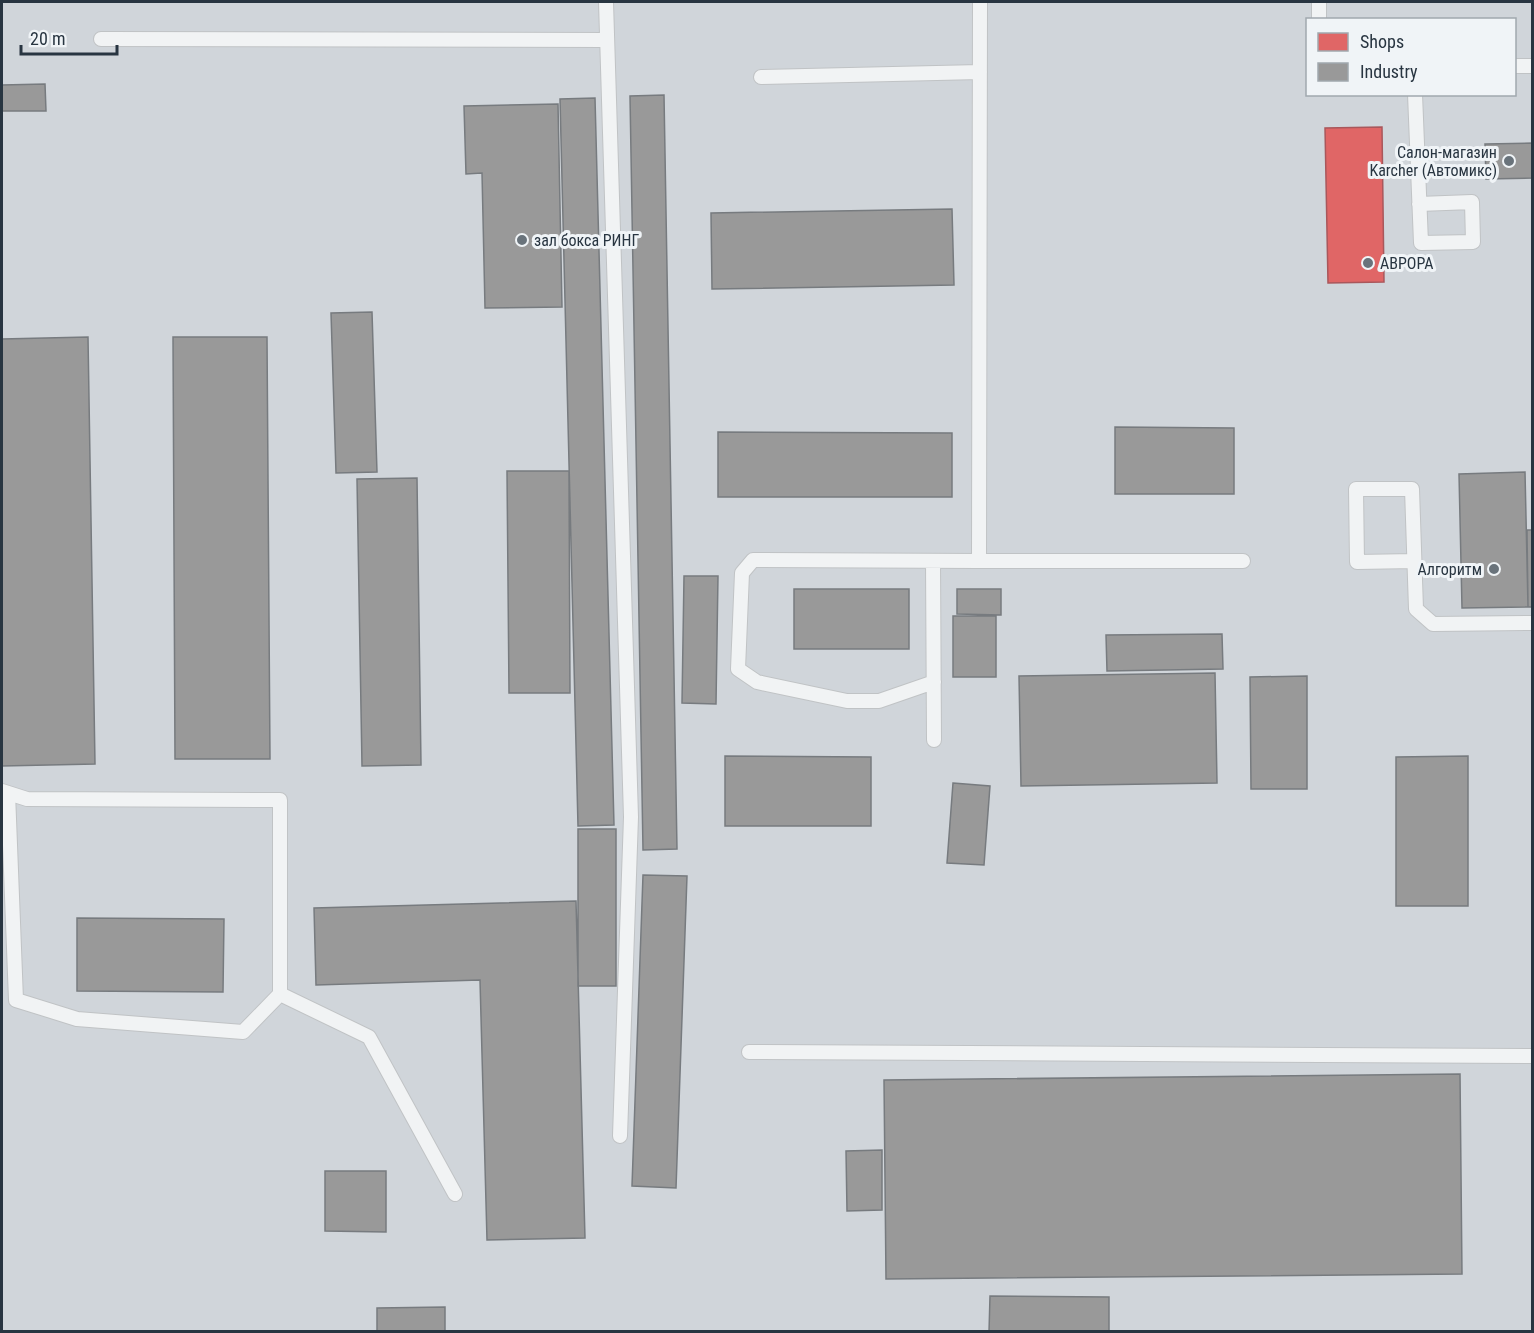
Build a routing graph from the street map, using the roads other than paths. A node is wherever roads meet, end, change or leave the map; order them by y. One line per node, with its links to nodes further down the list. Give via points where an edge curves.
1 (606, 2): 6 (lane)
2 (980, 2): 9 (lane)
3 (1319, 2): 4 (lane)
4 (1319, 18)
5 (101, 39): 6 (lane)
6 (607, 40): 24 (lane, via 631,817)
7 (1516, 66): 8 (lane)
8 (1533, 66)
9 (980, 72): 10 (lane); 14 (lane)
10 (761, 77)
11 (1414, 96): 12 (lane)
12 (1419, 204): 12 (lane, via 1472,202 1473,242 1420,243)
13 (933, 561): 14 (lane); 18 (lane); 18 (lane, via 753,560 742,573 738,669 757,682 847,702 879,701)
14 (979, 561): 15 (lane)
15 (1243, 561)
16 (1414, 561): 16 (lane, via 1358,562 1356,489 1412,489); 17 (lane, via 1416,609 1433,624)
17 (1533, 623)
18 (934, 682): 19 (lane)
19 (934, 740)
20 (5, 792): 21 (lane, via 27,798 280,800); 21 (lane, via 16,999 77,1019 243,1032)
21 (280, 994): 25 (lane, via 369,1037)
22 (749, 1052): 23 (lane)
23 (1533, 1056)
24 (620, 1136)
25 (455, 1194)

